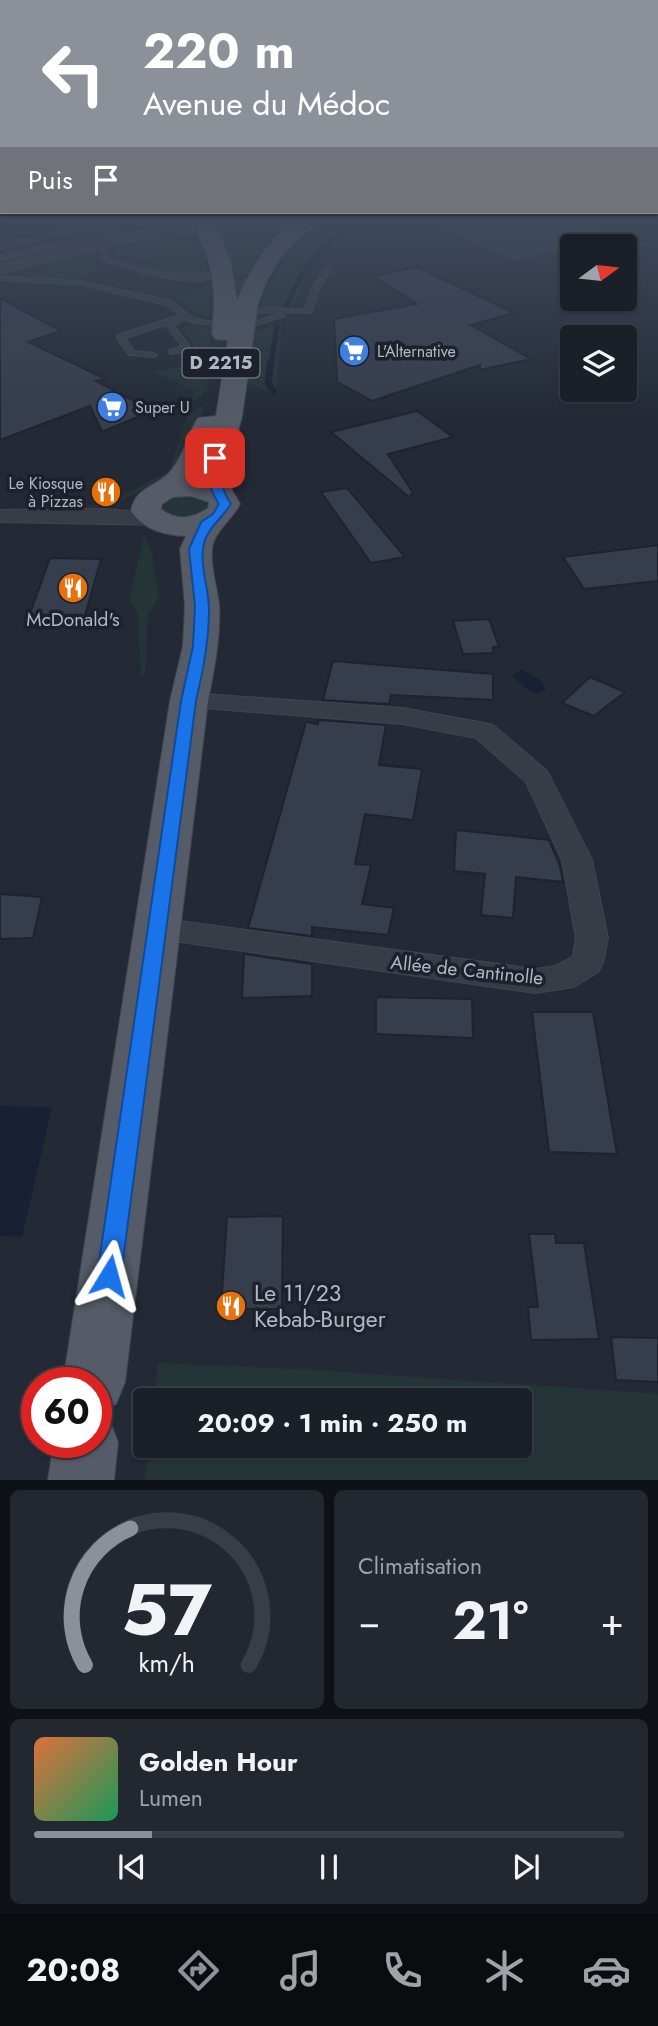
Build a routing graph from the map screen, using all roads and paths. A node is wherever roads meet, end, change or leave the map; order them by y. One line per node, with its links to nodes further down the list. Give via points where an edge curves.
1 (88, 284): 8 (lane, via 150,296 172,304)
2 (173, 284): 6 (lane)
3 (224, 284): 9 (main road, D 2215)
4 (252, 284): 9 (main road, D 2215)
5 (318, 284): 7 (lane, via 308,311)
6 (170, 286)
7 (291, 313): 9 (lane); 9 (lane)
8 (185, 316): 9 (lane); 10 (lane, via 170,326 185,345); 11 (lane, via 120,337 132,353)
9 (237, 320): 12 (main road, D 2215, via 228,420 214,465); 13 (main road, D 2215, via 204,439 184,476)
10 (172, 352)
11 (153, 355)
12 (213, 508): 13 (main road, via 191,487); 15 (main road, D 2215, via 196,549 201,646)
13 (157, 510): 14 (street, via 79,517); 15 (main road, D 2215, via 173,551 181,666)
14 (0, 516)
15 (189, 701): 16 (main road, D 2215); 16 (street, Allée de Cantinolle, via 403,716 484,731 537,777 577,860 593,938 587,964 563,978 535,981)
16 (157, 929): 17 (main road, D 2215)
17 (96, 1367)
18 (84, 1458): 19 (main road)
19 (81, 1480)

